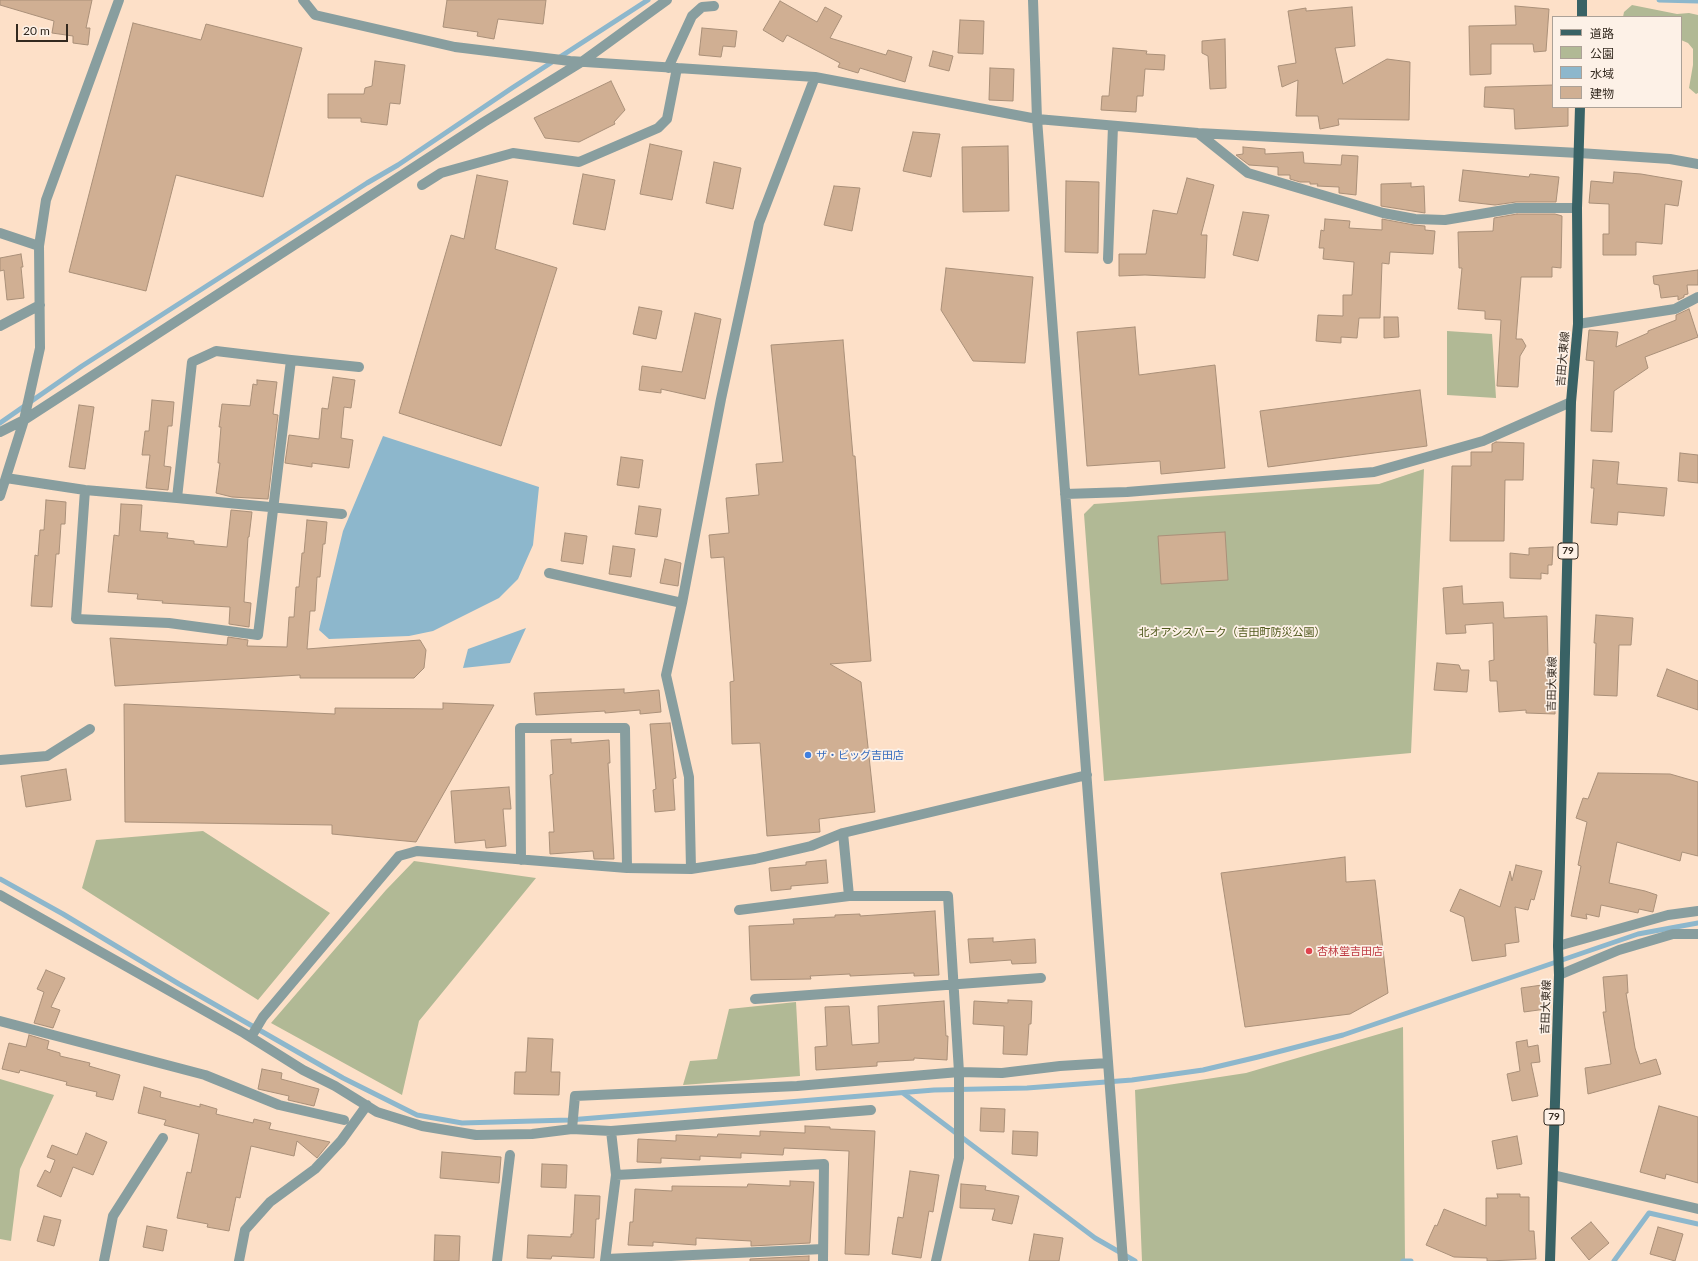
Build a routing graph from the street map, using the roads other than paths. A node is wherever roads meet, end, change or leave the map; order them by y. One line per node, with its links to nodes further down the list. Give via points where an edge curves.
1 (119, 0): 20 (street, via 46,200)
2 (303, 0): 8 (street, via 315,14 455,47)
3 (667, 0): 8 (street)
4 (1033, 0): 12 (street)
5 (1582, 0): 7 (main road)
6 (714, 6): 9 (street, via 702,7 692,16)
7 (1582, 16)
8 (582, 61): 9 (street); 29 (street)
9 (673, 68): 10 (street); 17 (street, via 667,119 658,128 579,162 513,153 441,173)
10 (816, 77): 12 (street); 39 (street, via 759,223 721,398)
11 (1580, 108): 15 (main road, 吉田大東線 / 79)
12 (1037, 119): 13 (street); 33 (street)
13 (1113, 126): 14 (street); 21 (street)
14 (1198, 133): 15 (street); 18 (street, via 1248,173 1383,213 1415,219 1445,220 1516,208)
15 (1579, 153): 16 (street, via 1670,159); 18 (main road, 吉田大東線 / 79)
16 (1698, 164)
17 (422, 185)
18 (1577, 208): 24 (main road, 吉田大東線 / 79)
19 (0, 233): 20 (street)
20 (39, 246): 23 (street)
21 (1108, 259)
22 (1698, 297): 24 (street, via 1675,309)
23 (40, 305): 25 (street); 29 (street, via 40,348)
24 (1578, 324): 28 (main road, 吉田大東線 / 79)
25 (0, 326)
26 (291, 360): 27 (street); 35 (street, via 216,351 192,362); 36 (street)
27 (359, 367)
28 (1571, 402): 33 (street, via 1483,441 1374,472 1127,492); 52 (main road, 吉田大東線 / 79)
29 (25, 417): 30 (street); 31 (street)
30 (0, 432)
31 (6, 478): 32 (street); 34 (street)
32 (86, 490): 35 (street); 36 (street, via 76,619 169,623 258,635)
33 (1065, 494): 42 (street)
34 (0, 496)
35 (177, 498): 36 (street)
36 (274, 508): 37 (street)
37 (342, 514)
38 (549, 573): 39 (street)
39 (682, 603): 46 (street, via 666,675 689,777)
40 (90, 729): 41 (street, via 47,756)
41 (0, 760)
42 (1087, 775): 43 (street); 59 (street)
43 (844, 833): 46 (street, via 810,846 755,859); 48 (street)
44 (521, 860): 45 (street); 45 (street, via 520,728 625,728); 58 (street, via 417,851 399,856 263,1017)
45 (627, 868): 46 (street)
46 (691, 869)
47 (0, 895): 58 (street)
48 (849, 896): 49 (street); 55 (street, via 948,896)
49 (739, 910)
50 (1698, 912): 52 (street, via 1668,915)
51 (1698, 934): 53 (street, via 1673,934 1619,950)
52 (1558, 948): 53 (main road, 吉田大東線 / 79)
53 (1559, 974): 69 (main road, 吉田大東線 / 79)
54 (1041, 978): 55 (street)
55 (954, 984): 56 (street); 60 (street)
56 (754, 999)
57 (0, 1021): 63 (street, via 205,1075 279,1105)
58 (252, 1035): 61 (street, via 303,1070)
59 (1108, 1067): 60 (street, via 1060,1066 1002,1074); 78 (street)
60 (959, 1075): 64 (street, via 797,1086 574,1096); 77 (street, via 959,1158)
61 (367, 1106): 64 (street, via 422,1126 476,1135 532,1134); 74 (street, via 315,1170 270,1202 245,1230)
62 (871, 1110): 65 (street)
63 (344, 1120)
64 (572, 1128): 65 (street)
65 (611, 1131): 68 (street)
66 (163, 1138): 73 (street, via 113,1216)
67 (510, 1155): 75 (street)
68 (616, 1175): 71 (street, via 824,1164); 72 (street)
69 (1552, 1175): 70 (street); 79 (main road, 吉田大東線 / 79)
70 (1698, 1209)
71 (823, 1249): 72 (street); 76 (street)
72 (605, 1260)
73 (104, 1261)
74 (239, 1261)
75 (497, 1261)
76 (823, 1261)
77 (936, 1261)
78 (1123, 1261)
79 (1550, 1261)

